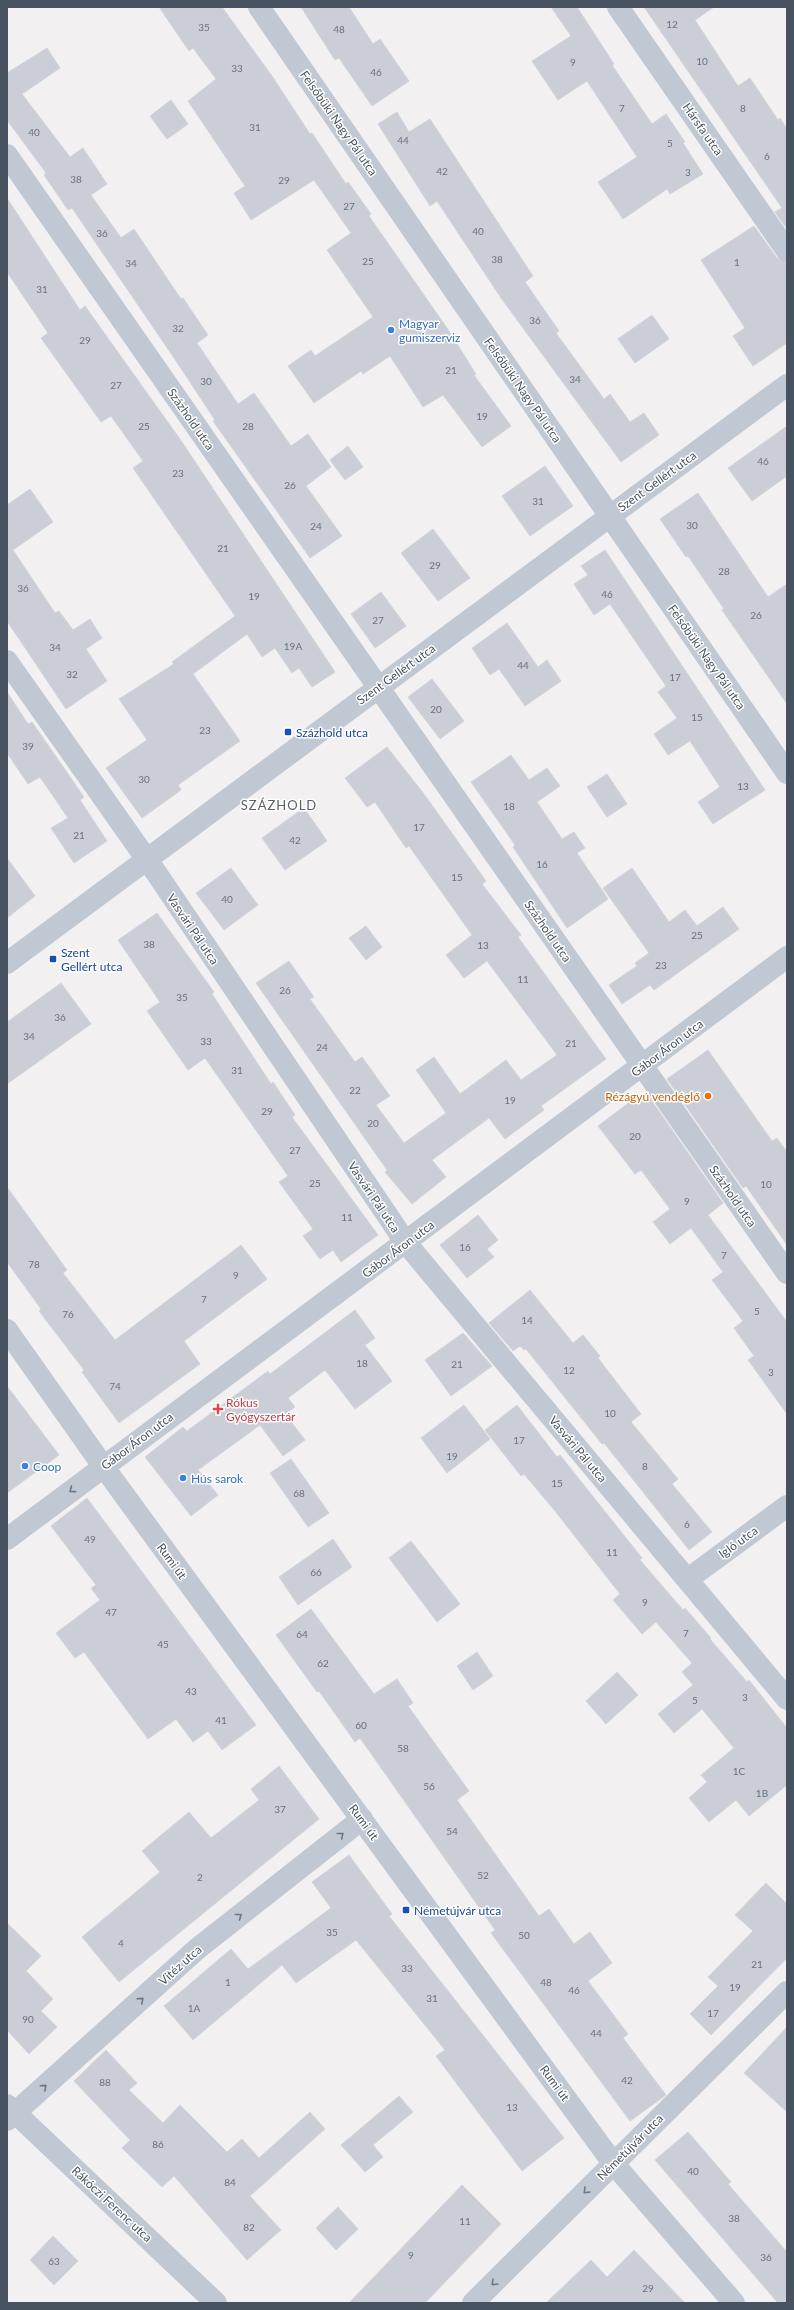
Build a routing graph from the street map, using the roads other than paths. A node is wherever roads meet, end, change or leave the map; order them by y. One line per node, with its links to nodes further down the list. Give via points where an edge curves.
1 (259, 7): 6 (street, Felsőbüki Nagy Pál utca)
2 (618, 7): 4 (street, Hársfa utca)
3 (7, 156): 8 (street, Százhold utca)
4 (787, 251)
5 (787, 385): 6 (street, Szent Gellért utca)
6 (610, 516): 8 (street, Szent Gellért utca); 9 (street, Felsőbüki Nagy Pál utca)
7 (7, 661): 10 (street, Vasvári Pál utca)
8 (379, 687): 10 (street, Szent Gellért utca); 13 (street, Százhold utca)
9 (787, 774)
10 (146, 859): 12 (street, Szent Gellért utca); 14 (street, Vasvári Pál utca)
11 (787, 958): 13 (street, Gábor Áron utca)
12 (7, 963)
13 (642, 1066): 14 (street, Gábor Áron utca); 15 (street, Százhold utca)
14 (406, 1243): 17 (street, Gábor Áron utca); 20 (street, Vasvári Pál utca)
15 (787, 1273)
16 (7, 1330): 17 (street, Rumi út)
17 (103, 1466): 19 (street, Gábor Áron utca, one-way to 19); 22 (street, Rumi út)
18 (787, 1506): 20 (street, Igló utca)
19 (7, 1539)
20 (688, 1579): 21 (street, Vasvári Pál utca)
21 (787, 1699)
22 (362, 1819): 24 (street, Vitéz utca, one-way to 22, via 197,1949); 25 (street, Rumi út)
23 (787, 1992): 25 (street, Németújvár utca)
24 (10, 2113): 26 (street, Rákóczi Ferenc utca)
25 (613, 2163): 27 (street, Németújvár utca, one-way to 27); 28 (street, Rumi út)
26 (216, 2303)
27 (473, 2303)
28 (734, 2303)

